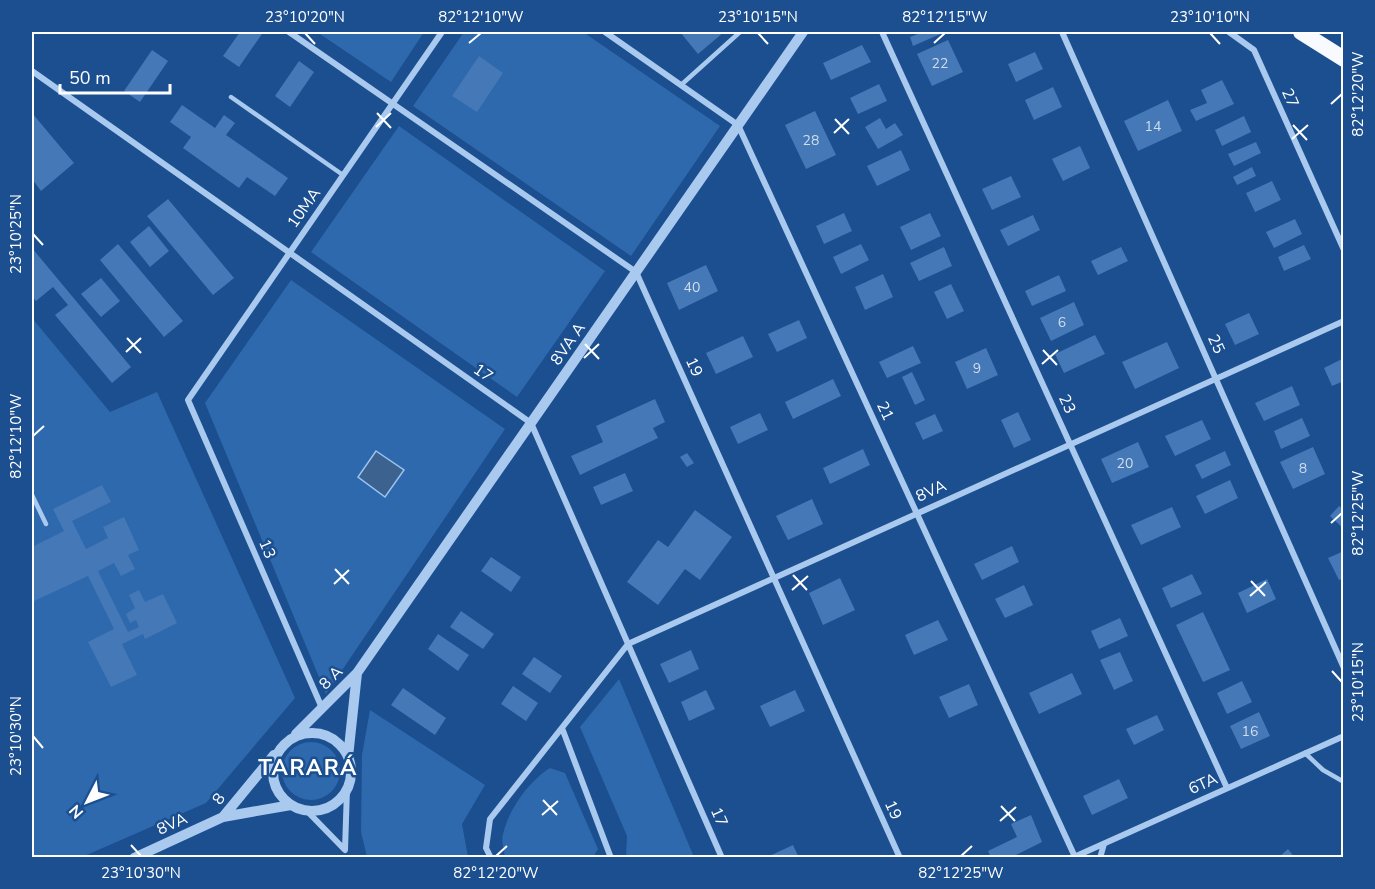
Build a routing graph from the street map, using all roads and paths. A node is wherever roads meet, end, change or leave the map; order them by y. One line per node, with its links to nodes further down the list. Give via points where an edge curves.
1 (289, 32): 14 (street)
2 (442, 32): 14 (street, 10MA)
3 (605, 32): 12 (street)
4 (740, 32): 12 (lane)
5 (803, 32): 15 (street, 8VA A)
6 (882, 32): 24 (street, 23)
7 (1062, 32): 21 (street, 25)
8 (1229, 32): 17 (street, 27, via 1254,50)
9 (1301, 32): 10 (highway)
10 (1344, 59)
11 (32, 71): 18 (street, 17)
12 (681, 85): 15 (street)
13 (231, 97): 16 (lane)
14 (393, 103): 16 (street, 10MA); 19 (street)
15 (738, 125): 19 (street, 8VA A); 26 (street, 21)
16 (344, 175): 18 (street, 10MA)
17 (1344, 250)
18 (289, 253): 22 (street, 10MA); 23 (street, 17)
19 (636, 272): 23 (street, 8VA A); 28 (street, 19)
20 (1344, 321): 21 (street, 8VA)
21 (1216, 379): 24 (street, 8VA); 30 (street, 25)
22 (188, 400): 32 (street, 13)
23 (531, 423): 29 (street, 17); 31 (street, 8VA A)
24 (1070, 444): 26 (street, 8VA); 40 (street, 23)
25 (32, 495): 27 (lane)
26 (917, 514): 28 (street, 8VA); 49 (street, 21)
27 (46, 524)
28 (774, 578): 29 (street, 8VA); 55 (street, 19)
29 (628, 644): 33 (street, 8VA); 54 (street, 17)
30 (1344, 668)
31 (357, 673): 32 (street, 8 A); 38 (street, 8 A)
32 (322, 709): 35 (street, 8 A)
33 (562, 728): 52 (street, 8VA, via 490,819 486,848); 53 (street)
34 (1344, 736): 37 (street, 6TA)
35 (293, 737): 36 (street); 38 (street, via 318,733 330,737)
36 (280, 748): 42 (street, via 272,772 275,785); 44 (street, 8)
37 (1305, 753): 39 (lane); 40 (street, 6TA)
38 (348, 757): 41 (street, via 351,778)
39 (1344, 782)
40 (1227, 788): 45 (street, 6TA)
41 (347, 789): 43 (street, via 331,806); 46 (street)
42 (291, 806): 43 (street); 44 (street, 8)
43 (307, 811): 46 (street)
44 (223, 817): 47 (street, 8VA)
45 (1104, 844): 48 (street); 49 (street, 6TA)
46 (345, 850): 51 (street)
47 (154, 853): 50 (street, 8VA)
48 (1102, 856)
49 (1074, 857)
50 (134, 858)
51 (349, 858)
52 (491, 858)
53 (611, 858)
54 (722, 858)
55 (900, 858)

